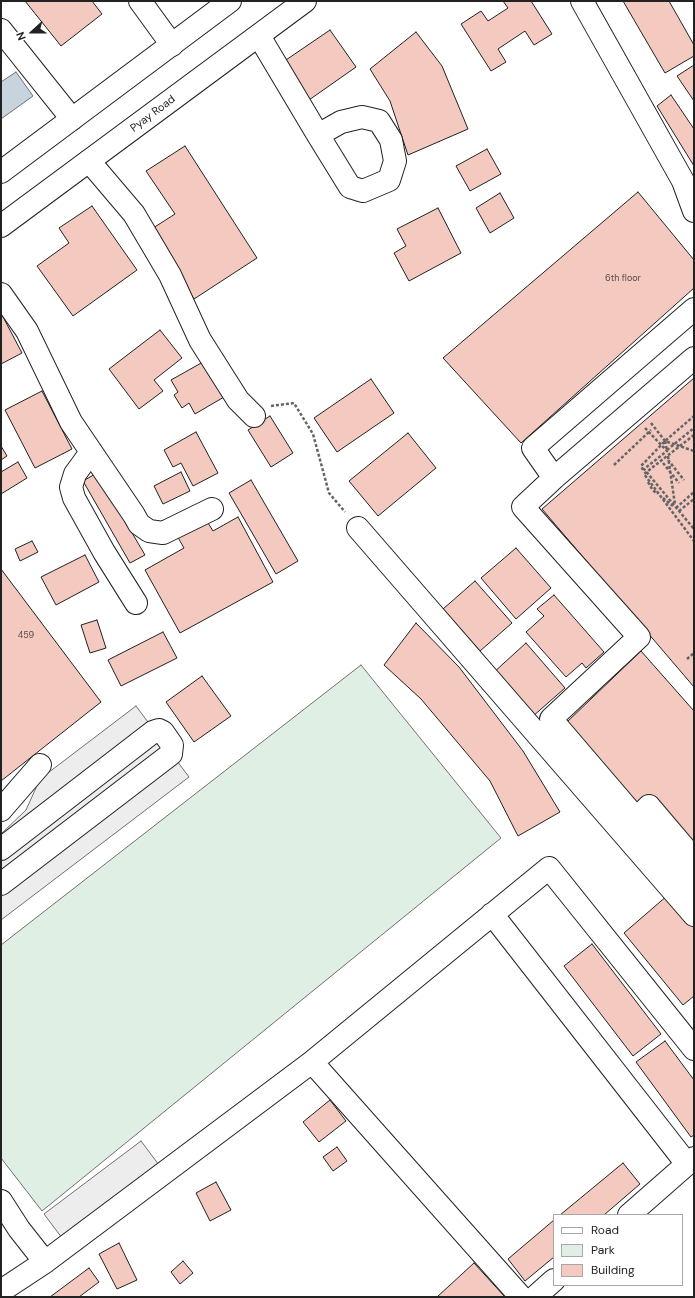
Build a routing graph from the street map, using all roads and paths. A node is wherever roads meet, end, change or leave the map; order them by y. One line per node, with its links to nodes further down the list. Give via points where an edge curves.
1 (140, 1): 8 (main road)
2 (230, 1): 8 (main road)
3 (305, 1): 7 (main road, Pyay Road)
4 (582, 1): 14 (main road, via 683,181)
5 (591, 1): 13 (main road)
6 (1, 30): 9 (main road)
7 (259, 36): 10 (main road); 11 (main road, Pyay Road)
8 (172, 44): 9 (main road)
9 (72, 119): 12 (main road)
10 (318, 135)
11 (89, 162): 15 (main road, Pyay Road); 19 (main road, via 134,214 170,275 200,340 238,400)
12 (1, 172)
13 (694, 183)
14 (694, 211)
15 (1, 226)
16 (1, 294): 29 (main road, via 27,331 71,422)
17 (694, 309): 33 (main road, via 533,448)
18 (694, 358): 33 (main road)
19 (254, 416): 41 (path, via 274,404 294,403 313,434 329,493)
20 (694, 416): 26 (path)
21 (648, 418): 26 (path)
22 (641, 424): 27 (path)
23 (694, 428): 27 (path)
24 (651, 430): 32 (path)
25 (694, 435): 43 (path, via 644,474)
26 (665, 441): 28 (path); 38 (path); 38 (path, via 641,466 652,490)
27 (666, 451): 40 (path, via 644,469)
28 (694, 451)
29 (91, 452): 39 (main road, via 139,524 149,531 163,534); 44 (main road, via 75,474 71,487 74,498)
30 (668, 459): 34 (path)
31 (664, 463): 35 (path)
32 (614, 465)
33 (554, 478): 53 (main road, via 523,507 639,637 551,719)
34 (684, 480)
35 (679, 483)
36 (694, 492): 38 (path)
37 (694, 499): 40 (path)
38 (675, 507): 42 (path)
39 (212, 508)
40 (679, 512): 42 (path)
41 (358, 528): 55 (main road)
42 (694, 531)
43 (694, 541)
44 (136, 603)
45 (694, 653): 46 (path)
46 (687, 659)
47 (40, 765): 48 (main road)
48 (1, 810)
49 (1, 849): 52 (main road, via 153,732 163,732 172,745 171,754)
50 (694, 859): 51 (main road, via 649,806 645,810)
51 (694, 867)
52 (1, 884)
53 (694, 886)
54 (492, 914): 56 (main road, via 549,868); 57 (main road); 58 (main road)
55 (694, 915)
56 (694, 1049)
57 (312, 1062): 61 (main road); 64 (main road)
58 (690, 1161): 60 (main road)
59 (1, 1201): 61 (main road)
60 (630, 1214)
61 (45, 1262): 63 (main road)
62 (553, 1281): 65 (main road)
63 (1, 1291)
64 (521, 1297)
65 (535, 1297)

